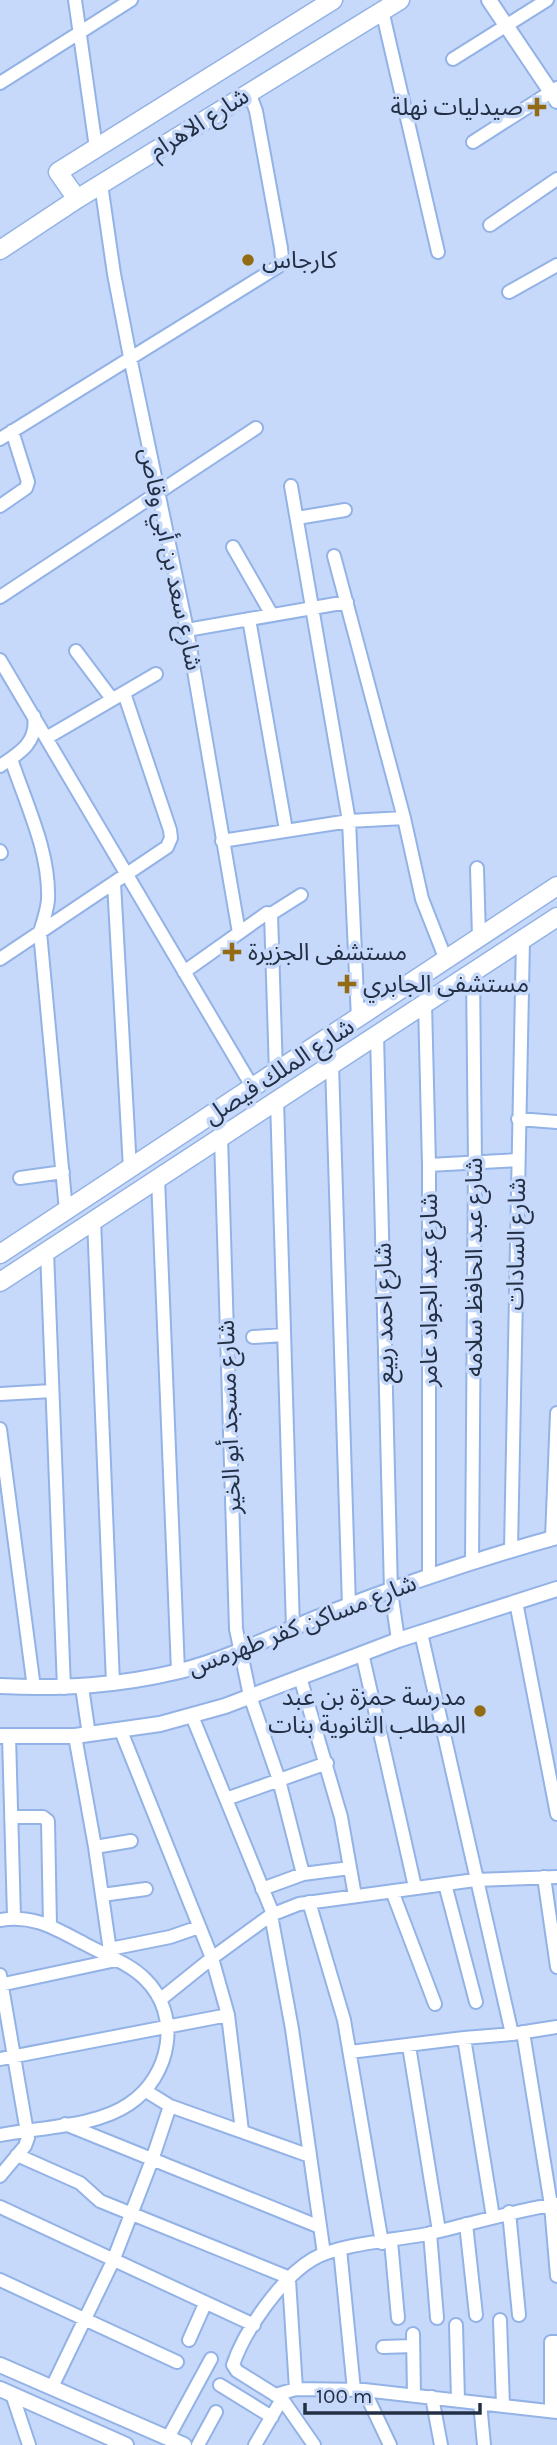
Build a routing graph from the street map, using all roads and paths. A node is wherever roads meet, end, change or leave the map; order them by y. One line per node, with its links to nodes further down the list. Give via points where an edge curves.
1 (75, 0): 9 (street)
2 (131, 0): 9 (street)
3 (333, 0): 15 (main road, شارع الاهرام)
4 (400, 0): 7 (main road, شارع الاهرام)
5 (489, 0): 8 (street)
6 (547, 0): 8 (street)
7 (382, 10): 12 (main road, شارع الاهرام); 21 (street)
8 (506, 25): 10 (street); 13 (street)
9 (79, 35): 11 (street); 15 (street)
10 (453, 59)
11 (0, 83)
12 (249, 92): 17 (main road, شارع الاهرام); 24 (street, via 281,248 279,266)
13 (555, 94): 14 (street)
14 (473, 142)
15 (96, 148): 18 (main road, شارع الاهرام, via 58,172)
16 (557, 179): 19 (street)
17 (101, 184): 18 (main road, شارع الاهرام); 24 (street, شارع سعد بن أبي وقاص)
18 (77, 199): 20 (main road, شارع الاهرام)
19 (489, 225)
20 (0, 250)
21 (439, 252)
22 (557, 265): 23 (street)
23 (509, 292)
24 (130, 357): 26 (street); 29 (street, شارع سعد بن أبي وقاص)
25 (256, 428): 29 (street)
26 (12, 430): 27 (street); 30 (street, via 29,482)
27 (0, 439)
28 (291, 486): 32 (street)
29 (157, 493): 35 (street); 40 (street, شارع سعد بن أبي وقاص)
30 (0, 506)
31 (345, 509): 32 (street)
32 (297, 518): 37 (street)
33 (233, 547): 38 (street)
34 (334, 556): 36 (street)
35 (0, 597)
36 (346, 602): 37 (street); 49 (street)
37 (312, 608): 38 (street); 50 (street)
38 (272, 615): 39 (street)
39 (249, 619): 40 (street); 51 (street)
40 (187, 630): 52 (street, شارع سعد بن أبي وقاص)
41 (76, 651): 45 (street)
42 (0, 660): 46 (street)
43 (156, 674): 44 (street)
44 (124, 693): 45 (street); 54 (street, via 171,838 167,847)
45 (112, 699): 47 (street)
46 (33, 715): 47 (street); 48 (street, via 30,741)
47 (48, 737): 54 (street)
48 (5, 763): 60 (street, via 45,865 48,902)
49 (404, 818): 50 (street); 65 (street, via 422,899)
50 (349, 821): 51 (street); 69 (street)
51 (286, 830): 52 (street)
52 (222, 841): 61 (street, شارع سعد بن أبي وقاص)
53 (477, 868): 62 (street)
54 (127, 875): 55 (street); 66 (street)
55 (114, 883): 60 (street); 81 (street)
56 (557, 886): 62 (main road, شارع الملك فيصل)
57 (301, 895): 58 (street)
58 (271, 914): 61 (street); 72 (street)
59 (557, 917): 63 (main road, شارع الملك فيصل)
60 (40, 932): 64 (street); 82 (street)
61 (239, 933): 66 (street)
62 (480, 937): 65 (main road, شارع الملك فيصل)
63 (523, 939): 67 (main road, شارع الملك فيصل); 75 (street, شارع السادات)
64 (0, 959)
65 (446, 960): 69 (main road, شارع الملك فيصل)
66 (184, 972): 73 (street)
67 (473, 972): 68 (main road, شارع الملك فيصل); 79 (street, شارع عبد الحافظ سلامه)
68 (425, 1003): 70 (main road, شارع الملك فيصل); 80 (street, شارع عبد الجواد عامر)
69 (358, 1019): 72 (main road, شارع الملك فيصل)
70 (377, 1035): 71 (main road, شارع الملك فيصل); 101 (street, شارع احمد ربيع)
71 (332, 1065): 74 (main road, شارع الملك فيصل); 103 (street)
72 (276, 1073): 73 (main road, شارع الملك فيصل)
73 (253, 1088): 81 (main road, شارع الملك فيصل)
74 (276, 1100): 77 (main road, شارع الملك فيصل); 90 (street)
75 (518, 1119): 76 (street); 78 (street, شارع السادات)
76 (557, 1122)
77 (221, 1137): 84 (main road, شارع الملك فيصل); 107 (street, شارع مسجد أبو الخير, via 234,1617)
78 (517, 1160): 79 (street); 97 (street, شارع السادات)
79 (475, 1163): 80 (street); 98 (street, شارع عبد الحافظ سلامه)
80 (429, 1165): 99 (street, شارع عبد الجواد عامر)
81 (130, 1168): 85 (main road, شارع الملك فيصل)
82 (62, 1172): 83 (street); 85 (street)
83 (20, 1178)
84 (158, 1178): 86 (main road, شارع الملك فيصل); 109 (street)
85 (66, 1211): 88 (main road, شارع الملك فيصل)
86 (94, 1220): 87 (main road, شارع الملك فيصل); 111 (street)
87 (47, 1251): 89 (main road, شارع الملك فيصل); 92 (street)
88 (0, 1254)
89 (0, 1282)
90 (284, 1335): 91 (street); 104 (street)
91 (253, 1337)
92 (52, 1391): 93 (street); 115 (street)
93 (0, 1394)
94 (557, 1413): 96 (street)
95 (0, 1429): 114 (street)
96 (555, 1537): 97 (street, شارع مساكن كفر طهرمس)
97 (511, 1549): 98 (street, شارع مساكن كفر طهرمس)
98 (472, 1562): 99 (street, شارع مساكن كفر طهرمس)
99 (429, 1577): 101 (street, شارع مساكن كفر طهرمس)
100 (557, 1589): 102 (street)
101 (391, 1591): 103 (street, شارع مساكن كفر طهرمس); 106 (street, شارع احمد ربيع)
102 (516, 1602): 105 (street); 124 (street)
103 (349, 1606): 104 (street, شارع مساكن كفر طهرمس)
104 (292, 1628): 107 (street, شارع مساكن كفر طهرمس)
105 (421, 1633): 106 (street); 131 (street)
106 (398, 1640): 108 (street)
107 (239, 1651): 109 (street, شارع مساكن كفر طهرمس); 116 (street, شارع مسجد أبو الخير)
108 (362, 1653): 110 (street); 133 (street)
109 (178, 1671): 111 (street, شارع مساكن كفر طهرمس)
110 (300, 1677): 116 (street); 121 (street)
111 (113, 1683): 113 (street, شارع مساكن كفر طهرمس)
112 (0, 1686): 114 (street, شارع مساكن كفر طهرمس)
113 (82, 1687): 115 (street, شارع مساكن كفر طهرمس); 119 (street)
114 (34, 1688): 115 (street, شارع مساكن كفر طهرمس)
115 (64, 1688)
116 (250, 1696): 117 (street); 122 (street, شارع مسجد أبو الخير)
117 (191, 1716): 118 (street); 123 (street)
118 (121, 1731): 119 (street); 145 (street)
119 (82, 1735): 120 (street); 127 (street)
120 (4, 1736): 125 (street)
121 (327, 1763): 122 (street); 128 (street)
122 (279, 1780): 123 (street); 129 (street, شارع مسجد أبو الخير)
123 (226, 1799): 135 (street)
124 (557, 1814)
125 (8, 1819): 142 (street); 144 (street, via 43,1817 48,1821)
126 (131, 1841): 127 (street)
127 (95, 1847): 137 (street)
128 (350, 1868): 129 (street); 138 (street)
129 (303, 1874): 135 (street)
130 (550, 1877): 131 (street); 148 (street)
131 (475, 1880): 132 (street); 156 (street)
132 (445, 1884): 133 (street); 151 (street)
133 (415, 1887): 136 (street)
134 (146, 1889): 137 (street)
135 (261, 1889): 141 (street)
136 (392, 1891): 138 (street); 152 (street)
137 (102, 1895): 146 (street)
138 (355, 1896): 139 (street)
139 (309, 1902): 141 (street); 159 (street)
140 (0, 1906): 142 (street)
141 (272, 1915): 147 (street); 169 (street)
142 (14, 1917): 143 (street); 144 (street)
143 (0, 1920)
144 (50, 1926): 146 (street)
145 (200, 1927): 146 (street); 147 (street)
146 (112, 1956): 149 (street); 150 (street, via 144,1977)
147 (212, 1958): 150 (street); 153 (street)
148 (557, 1967)
149 (1, 1982): 160 (street)
150 (161, 1999): 154 (street)
151 (476, 2002)
152 (435, 2004)
153 (228, 2015): 154 (street); 166 (street)
154 (168, 2026): 160 (street); 162 (street, via 163,2062)
155 (557, 2027): 156 (street)
156 (517, 2033): 157 (street); 172 (street)
157 (464, 2038): 158 (street); 176 (street)
158 (409, 2046): 159 (street); 179 (street)
159 (350, 2052): 180 (street)
160 (14, 2056): 161 (street); 165 (street)
161 (0, 2059)
162 (146, 2091): 163 (street); 164 (street, via 112,2113)
163 (170, 2106): 166 (street); 170 (street)
164 (65, 2124): 165 (street); 170 (street)
165 (27, 2130): 167 (street); 168 (street, via 27,2142)
166 (242, 2131): 169 (street)
167 (0, 2135)
168 (18, 2155): 171 (street); 175 (street, via 80,2183 100,2200)
169 (310, 2156): 178 (street)
170 (152, 2160): 175 (street); 178 (street)
171 (0, 2176)
172 (554, 2205): 174 (street); 184 (street)
173 (0, 2207): 183 (street)
174 (509, 2212): 176 (street); 189 (street)
175 (132, 2214): 183 (street); 185 (street)
176 (493, 2217): 177 (street)
177 (466, 2224): 179 (street); 188 (street)
178 (320, 2227): 182 (street)
179 (434, 2232): 180 (street); 191 (street)
180 (387, 2242): 181 (street); 190 (street)
181 (340, 2249): 182 (street); 205 (street)
182 (324, 2254): 185 (street)
183 (113, 2261): 187 (street); 192 (street)
184 (557, 2276)
185 (290, 2279): 194 (street); 204 (street)
186 (0, 2280): 192 (street)
187 (205, 2304): 194 (street); 196 (street)
188 (476, 2315)
189 (519, 2315)
190 (398, 2318)
191 (437, 2318)
192 (86, 2319): 200 (street); 203 (street)
193 (500, 2320): 212 (street)
194 (254, 2325): 208 (street, via 233,2365)
195 (456, 2325): 210 (street)
196 (189, 2340)
197 (554, 2342): 214 (street)
198 (383, 2347): 207 (street, via 413,2340)
199 (211, 2359): 217 (street)
200 (177, 2362)
201 (0, 2365): 203 (street)
202 (220, 2385): 215 (street)
203 (52, 2387): 216 (street)
204 (296, 2389): 205 (street); 208 (street)
205 (359, 2390): 207 (street); 224 (street)
206 (6, 2391): 218 (street); 219 (street)
207 (414, 2395): 209 (street)
208 (278, 2397): 215 (street); 223 (street)
209 (432, 2397): 210 (street); 225 (street)
210 (458, 2400): 211 (street)
211 (481, 2403): 212 (street); 226 (street)
212 (503, 2406): 214 (street)
213 (216, 2412): 221 (street)
214 (554, 2412)
215 (272, 2417): 222 (street)
216 (126, 2418): 217 (street); 218 (street)
217 (168, 2438): 220 (street)
218 (119, 2443)
219 (29, 2445)
220 (184, 2445)
221 (198, 2445)
222 (255, 2445)
223 (314, 2445)
224 (390, 2445)
225 (442, 2445)
226 (484, 2445)

